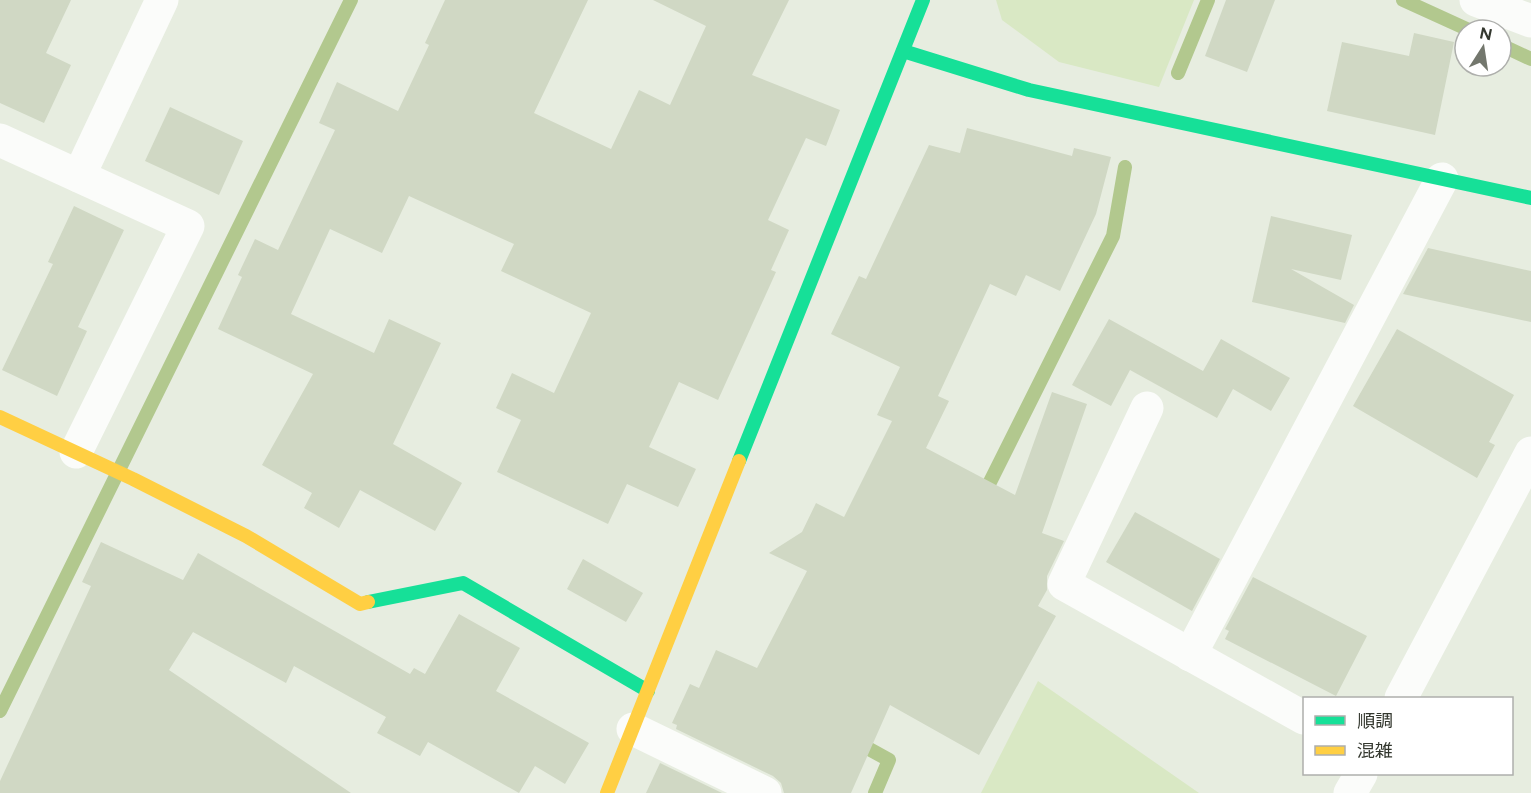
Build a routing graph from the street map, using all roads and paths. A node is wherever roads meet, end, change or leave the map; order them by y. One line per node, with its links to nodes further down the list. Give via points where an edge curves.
1 (162, 0): 7 (street)
2 (922, 0): 5 (street)
3 (1476, 0): 4 (street)
4 (1531, 21)
5 (903, 51): 8 (street, via 1029,90); 15 (street)
6 (0, 140): 7 (street)
7 (79, 176): 13 (street, via 188,226)
8 (1442, 179): 9 (street); 14 (street)
9 (1531, 198)
10 (1147, 408): 14 (street, via 1064,584)
11 (0, 417): 13 (street)
12 (1531, 453): 16 (street)
13 (90, 459): 15 (street, via 246,536 360,604 463,583)
14 (1190, 655): 17 (street)
15 (648, 691): 18 (street)
16 (1402, 697)
17 (1303, 717)
18 (633, 729): 20 (street); 21 (street)
19 (1360, 775): 22 (street)
20 (607, 793)
21 (765, 793)
22 (1350, 793)

